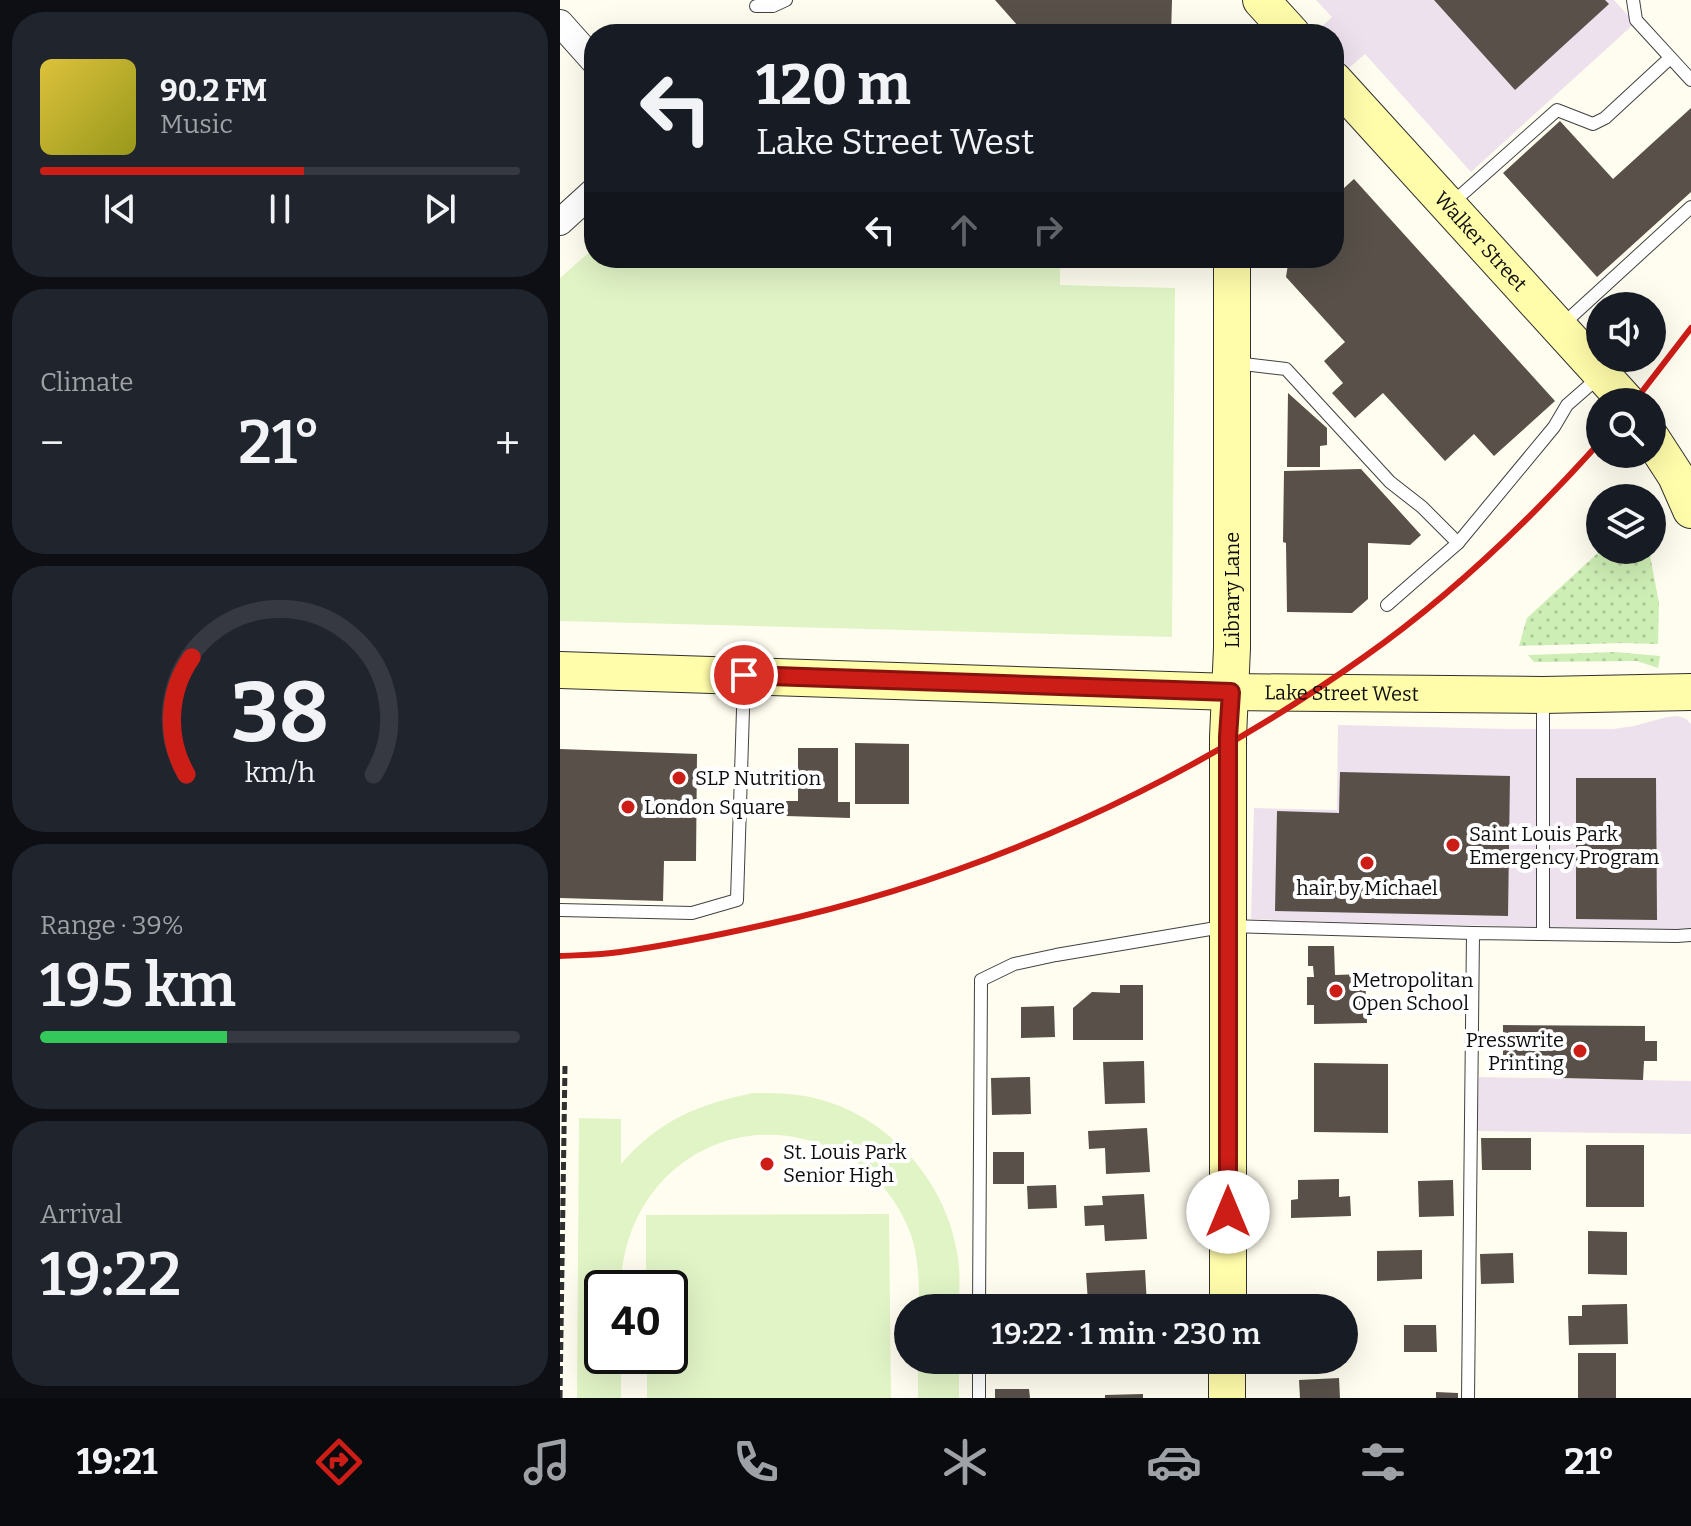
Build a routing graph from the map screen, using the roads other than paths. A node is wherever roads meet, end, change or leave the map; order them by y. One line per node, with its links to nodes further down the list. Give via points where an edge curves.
1 (786, 0): 4 (lane)
2 (1261, 0): 6 (street)
3 (1633, 0): 8 (lane, via 1636,20)
4 (756, 6)
5 (560, 23): 7 (street)
6 (1280, 24)
7 (584, 50)
8 (1670, 58): 9 (lane); 12 (lane, via 1593,124 1557,110)
9 (1691, 80)
10 (1344, 91): 12 (street, Walker Street)
11 (584, 200): 14 (street)
12 (1449, 206): 16 (street, Walker Street)
13 (1691, 207): 16 (lane)
14 (560, 222)
15 (1232, 268): 17 (street, Library Lane)
16 (1559, 328): 18 (street, Walker Street)
17 (1232, 363): 22 (lane, via 1286,369 1390,482); 26 (street, Library Lane)
18 (1601, 375): 19 (street, Walker Street); 22 (lane, via 1567,405)
19 (1614, 388)
20 (1666, 461): 21 (street)
21 (1691, 510)
22 (1458, 543): 23 (lane)
23 (1387, 605)
24 (560, 670): 25 (street, Lake Street West)
25 (744, 675): 26 (street, Lake Street West); 29 (lane, via 737,900 692,913)
26 (1231, 692): 28 (street, Lake Street West); 30 (street, Library Lane)
27 (1691, 692): 28 (street, Lake Street West)
28 (1543, 695): 32 (lane)
29 (560, 910)
30 (1228, 926): 31 (lane); 34 (lane, via 1014,964 981,980); 35 (street, Library Lane)
31 (1473, 933): 32 (lane); 40 (lane)
32 (1543, 933): 33 (lane)
33 (1691, 935)
34 (979, 1294)
35 (1228, 1294)
36 (979, 1374): 38 (lane)
37 (1227, 1374): 39 (street)
38 (979, 1398)
39 (1227, 1398)
40 (1468, 1398)

